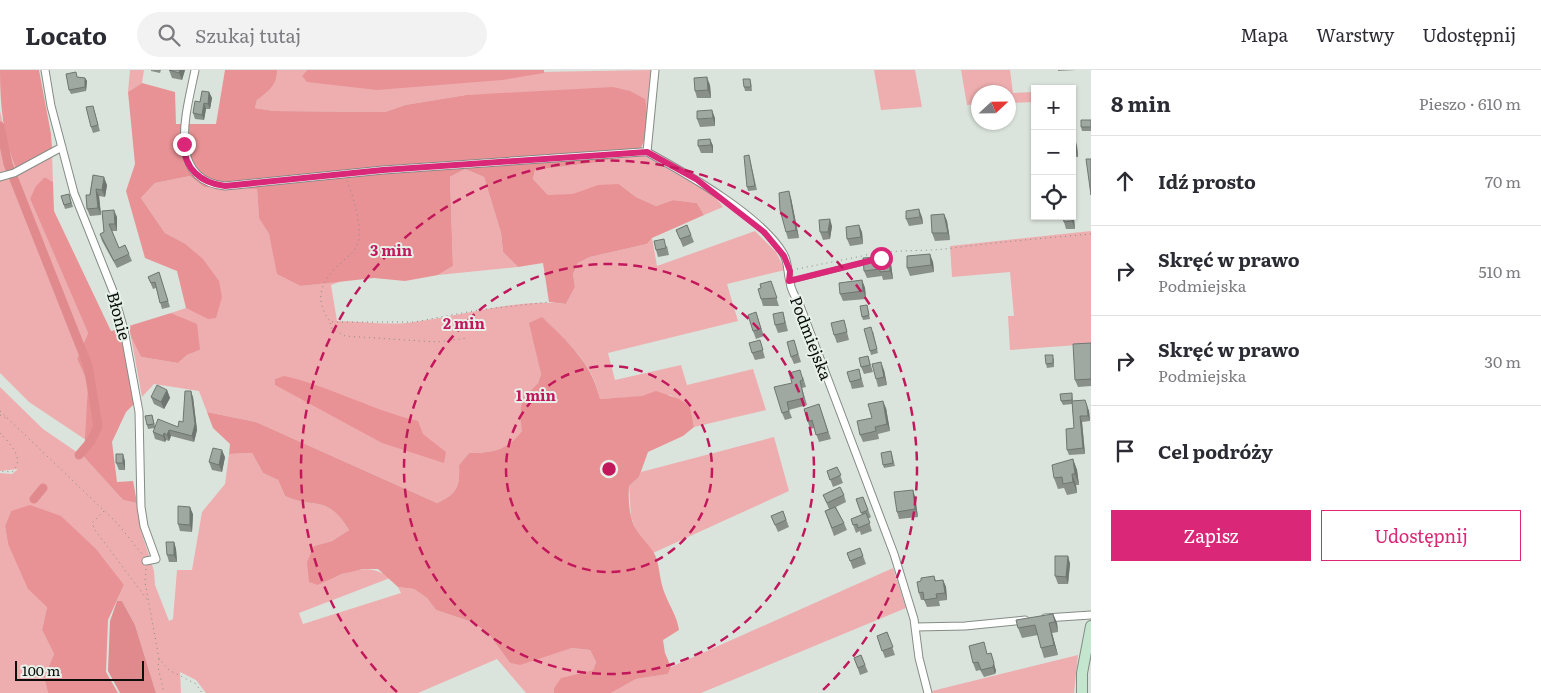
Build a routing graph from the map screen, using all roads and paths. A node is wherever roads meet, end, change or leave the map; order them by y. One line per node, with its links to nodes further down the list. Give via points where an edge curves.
1 (45, 70): 4 (street, Błonie)
2 (196, 70): 6 (street, via 184,152 201,179 225,186)
3 (655, 70): 5 (street)
4 (62, 147): 7 (street); 21 (street, Błonie, via 82,216 113,291 124,330 139,412 141,507 156,559)
5 (647, 152): 6 (street); 10 (street, via 696,179 742,213 773,240)
6 (343, 174): 13 (path, via 354,198 359,237 353,252 329,273 321,291 321,309)
7 (7, 175)
8 (1091, 234): 10 (path, via 888,251)
9 (872, 260): 11 (lane)
10 (790, 271): 11 (street, Podmiejska)
11 (789, 281): 27 (street, Podmiejska, via 894,554)
12 (549, 302): 13 (path, via 414,322)
13 (330, 322): 14 (path, via 332,329 345,336 437,342)
14 (468, 338)
15 (0, 411): 17 (path)
16 (0, 415): 17 (path)
17 (6, 418): 20 (path)
18 (0, 434): 19 (path, via 11,445 18,461 12,472)
19 (0, 472)
20 (104, 510): 21 (path); 22 (path, via 92,523 95,530)
21 (146, 561): 22 (path)
22 (148, 602): 28 (path)
23 (1091, 615): 24 (street)
24 (1040, 619)
25 (1031, 620): 27 (street)
26 (1091, 626): 32 (street, via 1082,674)
27 (916, 627): 31 (street, Podmiejska, via 919,658)
28 (159, 659): 29 (path); 30 (path, via 170,670 196,684)
29 (164, 693)
30 (202, 693)
31 (928, 693)
32 (1082, 693)

